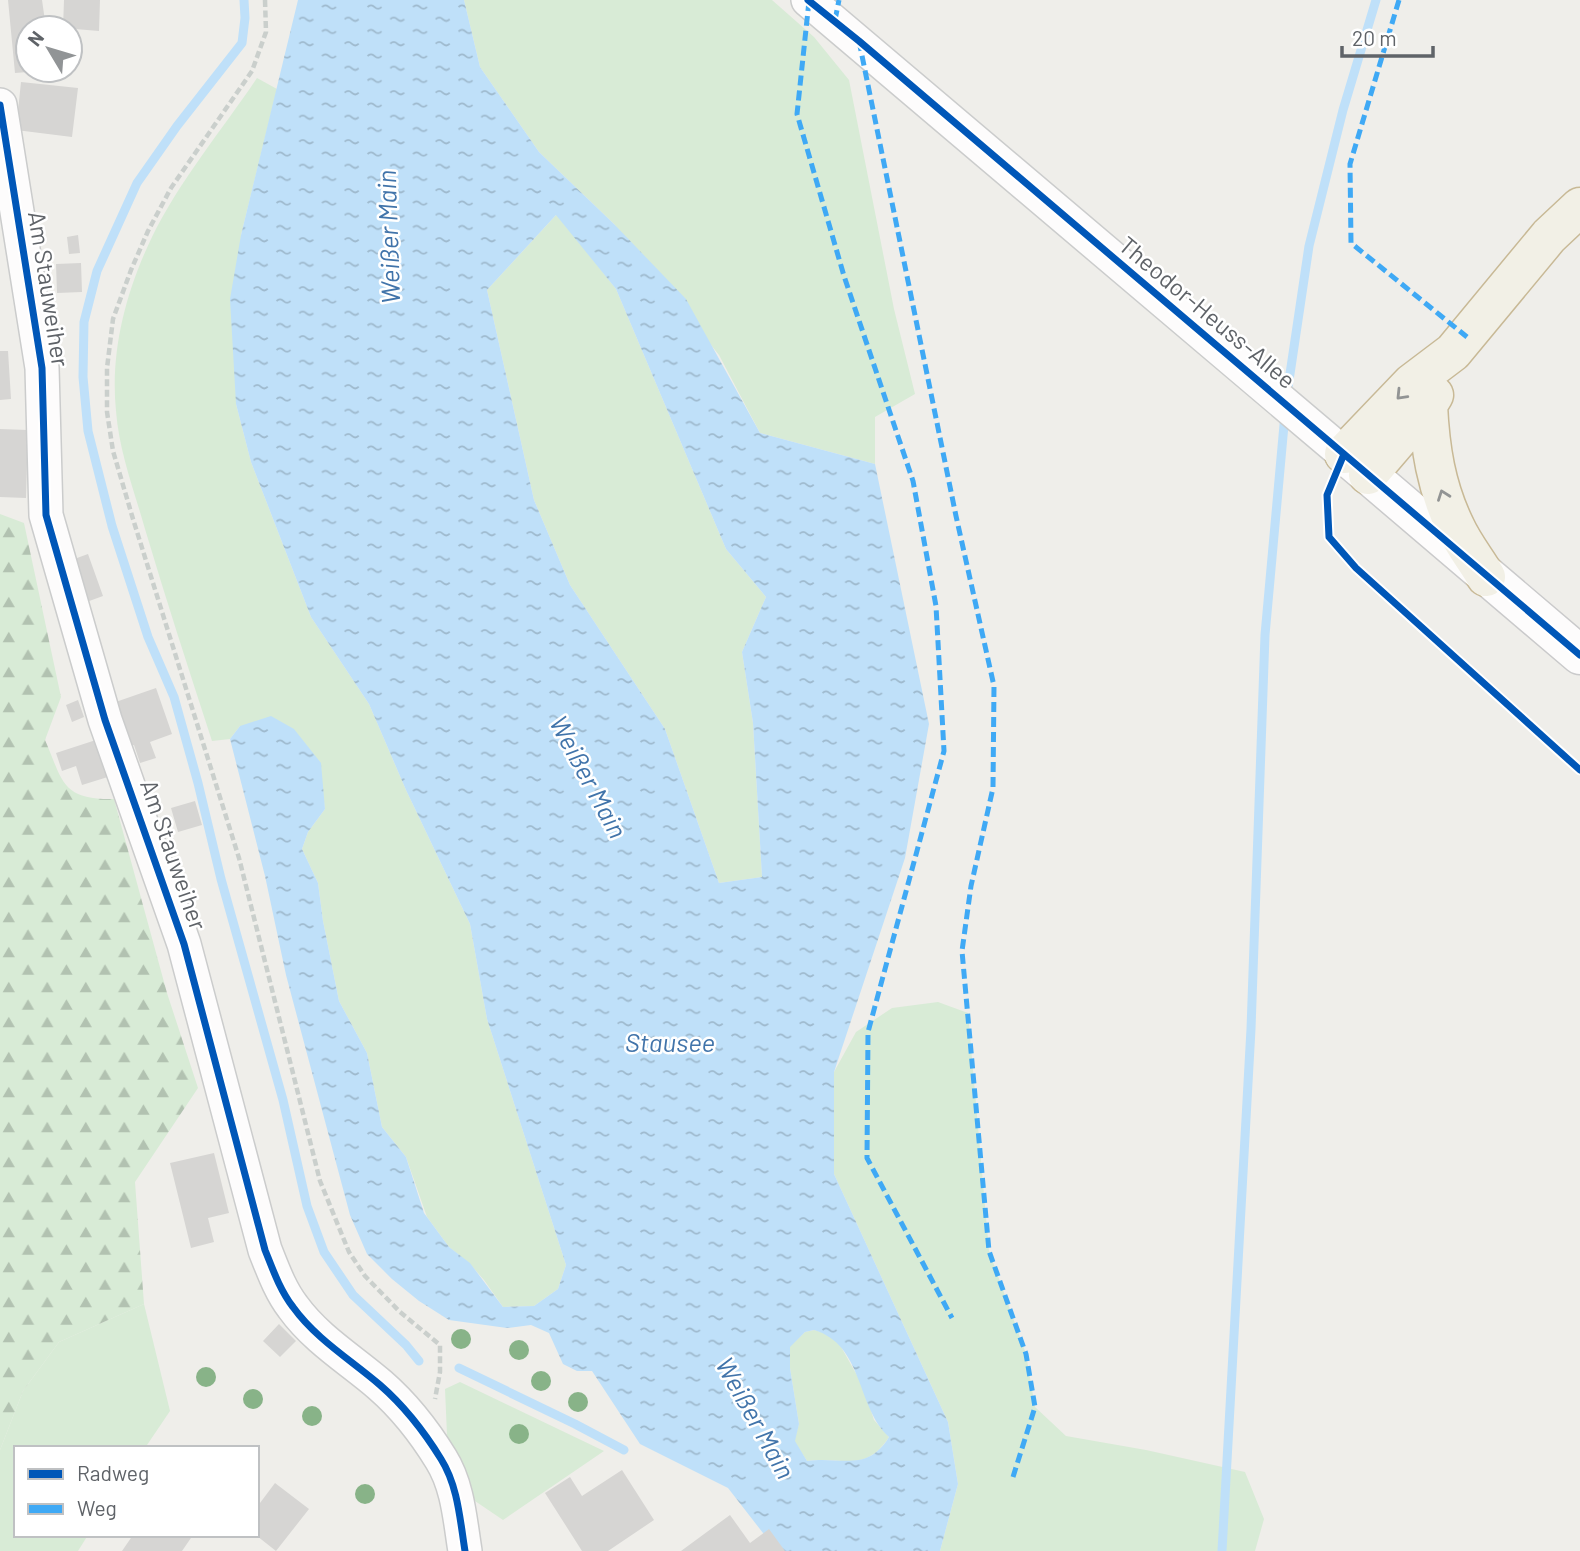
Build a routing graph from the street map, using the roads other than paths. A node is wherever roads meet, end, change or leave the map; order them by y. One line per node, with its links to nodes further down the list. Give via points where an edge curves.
1 (808, 0): 6 (street, Theodor-Heuss-Allee)
2 (0, 105): 9 (street, Am Stauweiher, via 42,368 46,515 105,720 184,944 265,1250 279,1286 294,1308 316,1334 382,1387 443,1461 458,1501)
3 (1580, 207): 4 (highway, via 1549,236)
4 (1453, 352): 5 (highway); 6 (highway, one-way to 6, via 1412,383)
5 (1429, 405): 6 (highway); 7 (highway, one-way to 5, via 1455,527 1435,473)
6 (1356, 465): 7 (main road, Theodor-Heuss-Allee)
7 (1486, 577): 8 (main road, Theodor-Heuss-Allee)
8 (1580, 655)
9 (465, 1551)

